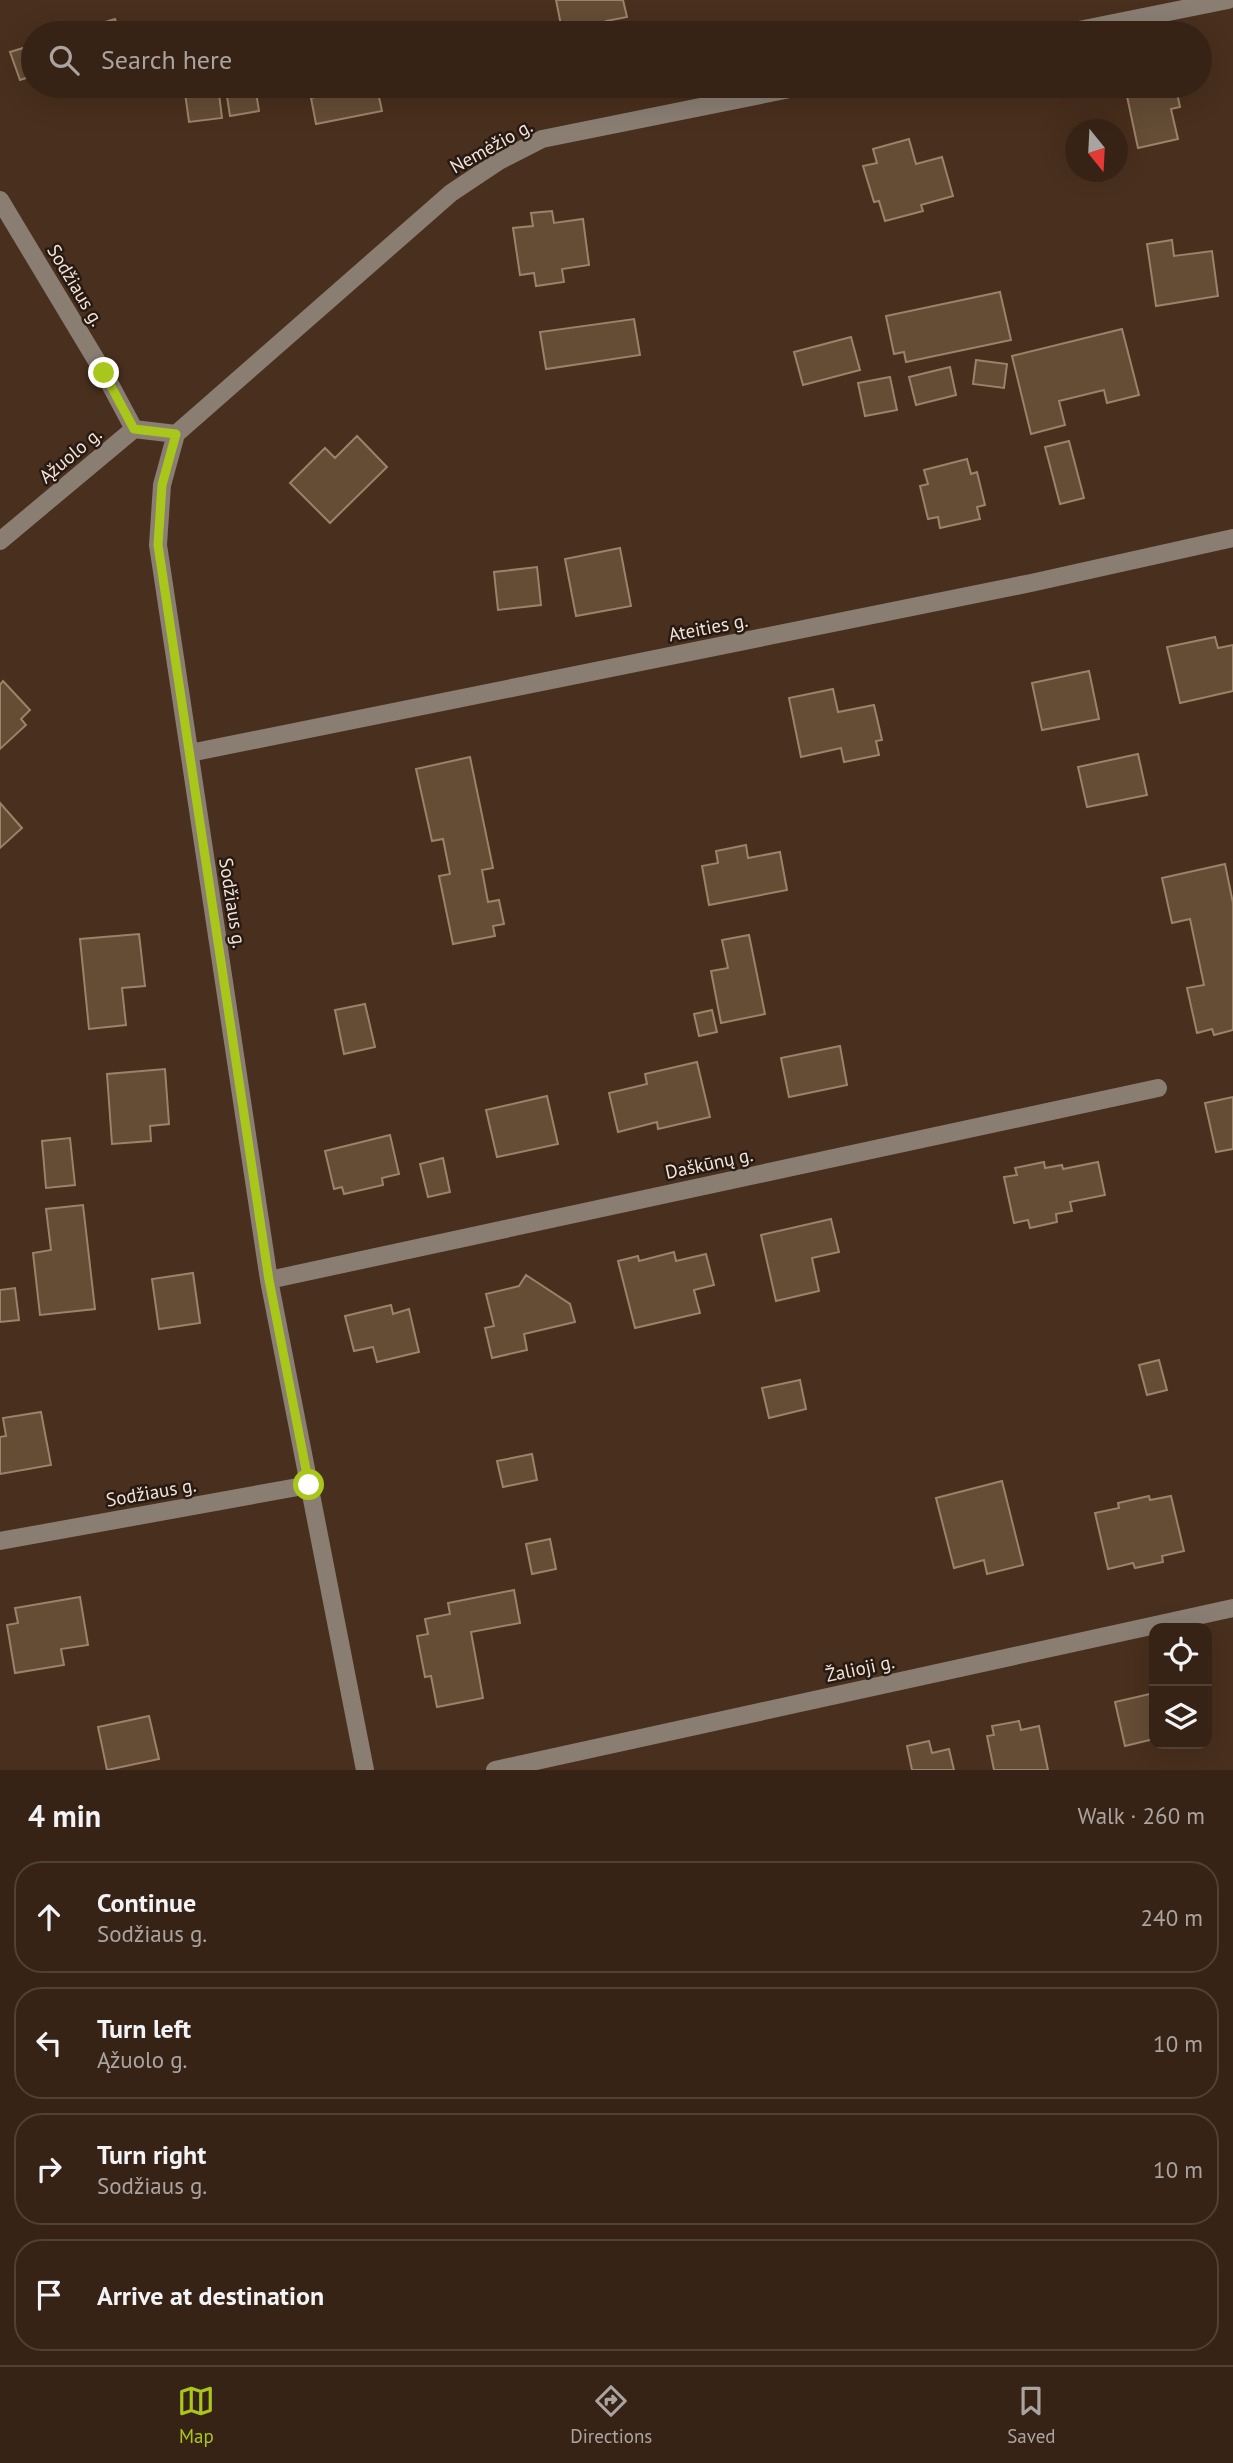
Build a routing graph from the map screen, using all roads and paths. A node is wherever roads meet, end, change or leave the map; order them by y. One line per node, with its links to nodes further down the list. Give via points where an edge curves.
1 (1228, 0): 2 (street)
2 (1124, 21)
3 (745, 98): 6 (street, Nemėžio g., via 542,139 499,161 451,193)
4 (0, 200): 5 (street, Sodžiaus g.)
5 (134, 429): 6 (street); 8 (street, Ąžuolo g.)
6 (176, 434): 9 (street, Sodžiaus g., via 162,485 158,545)
7 (1233, 538): 9 (street, Ateities g.)
8 (0, 541)
9 (190, 753): 11 (street, Sodžiaus g.)
10 (1158, 1088): 11 (street, Daškūnų g.)
11 (269, 1280): 12 (street, Sodžiaus g.)
12 (309, 1485): 13 (street, Sodžiaus g.); 15 (street, Sodžiaus g.)
13 (0, 1541)
14 (1233, 1608): 16 (street, Žalioji g.)
15 (365, 1770)
16 (495, 1770)

